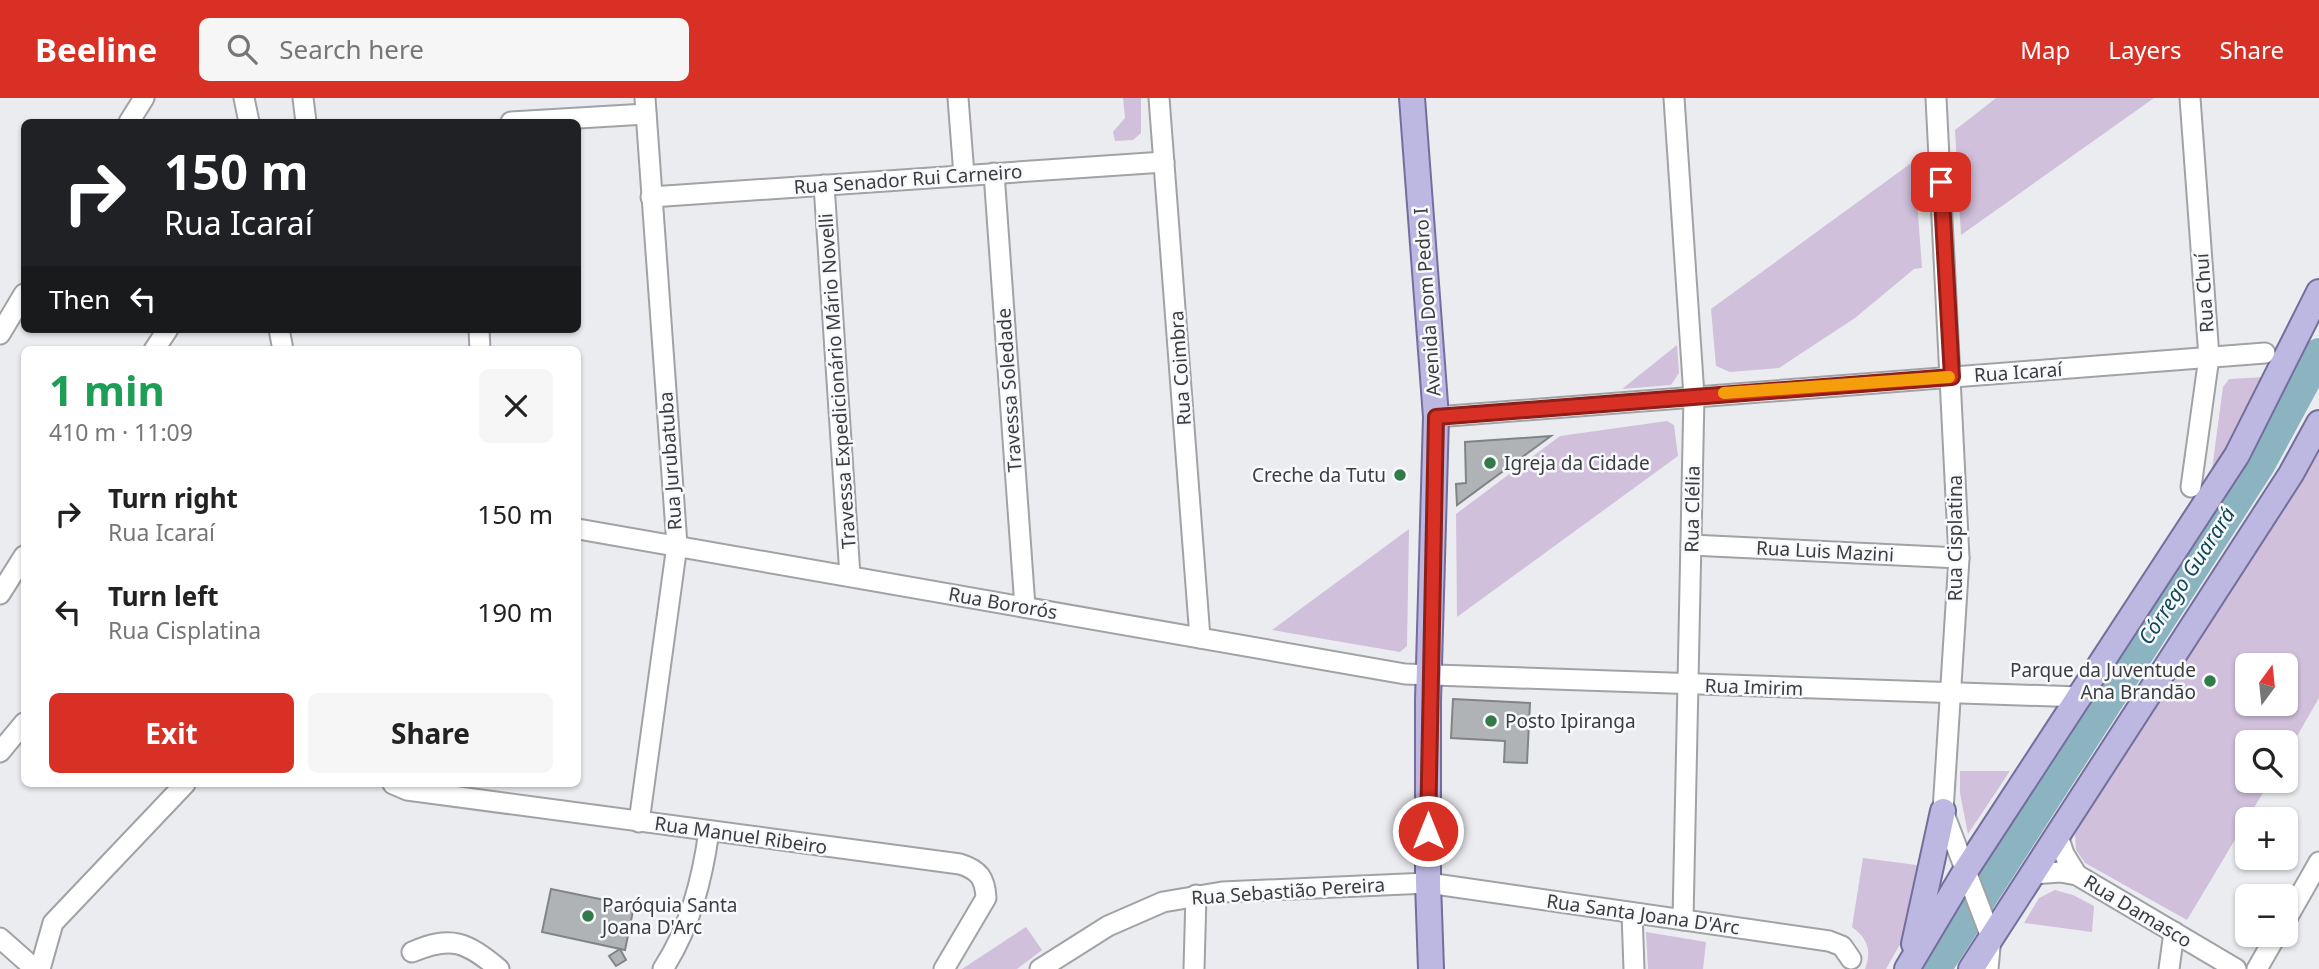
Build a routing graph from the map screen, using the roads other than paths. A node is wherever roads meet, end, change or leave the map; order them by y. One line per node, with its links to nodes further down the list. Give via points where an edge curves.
1 (144, 98): 11 (street)
2 (244, 98): 12 (street)
3 (303, 98): 13 (street)
4 (958, 98): 17 (street)
5 (1159, 98): 15 (street, Rua Coimbra)
6 (1412, 98): 27 (main road, Avenida Dom Pedro I)
7 (1674, 98): 26 (street, Rua Clélia)
8 (1936, 98): 25 (street, Rua Cisplatina)
9 (2190, 98): 24 (street, Rua Chuí)
10 (646, 106): 14 (street); 19 (street, Rua Jurubatuba)
11 (131, 119)
12 (248, 119)
13 (306, 119)
14 (536, 119)
15 (1164, 162): 16 (street, Rua Senador Rui Carneiro); 38 (street, Rua Coimbra)
16 (994, 173): 17 (street, Rua Senador Rui Carneiro); 37 (street, Travessa Soledade)
17 (964, 175): 18 (street, Rua Senador Rui Carneiro)
18 (824, 185): 19 (street, Rua Senador Rui Carneiro); 35 (street, Travessa Expedicionário Mário Novelli)
19 (651, 197): 31 (street, Rua Jurubatuba)
20 (2319, 292): 42 (main road, via 2237,455)
21 (21, 299): 22 (street)
22 (0, 334)
23 (2265, 353): 24 (street, Rua Icaraí)
24 (2209, 357): 25 (street, Rua Icaraí); 29 (street, Rua Chuí)
25 (1952, 377): 26 (street, Rua Icaraí); 33 (street, Rua Cisplatina)
26 (1694, 396): 27 (street, Rua Icaraí); 32 (street, Rua Clélia)
27 (1436, 417): 39 (main road, Avenida Dom Pedro I)
28 (2319, 423): 50 (main road, via 2291,474)
29 (2191, 487)
30 (581, 529): 31 (street, Rua Bororós)
31 (677, 545): 35 (street, Rua Bororós); 48 (street, Rua Jurubatuba)
32 (1691, 545): 33 (street, Rua Luis Mazini); 40 (street, Rua Clélia)
33 (1959, 558): 41 (street, Rua Cisplatina)
34 (21, 561): 36 (street)
35 (850, 576): 37 (street, Rua Bororós)
36 (0, 594)
37 (1025, 607): 38 (street, Rua Bororós)
38 (1200, 638): 39 (street, Rua Bororós)
39 (1429, 675): 40 (street, Rua Imirim); 55 (main road, Avenida Dom Pedro I)
40 (1688, 685): 41 (street, Rua Imirim); 59 (street, Rua Clélia)
41 (1949, 694): 42 (street, Rua Imirim); 47 (street, Rua Cisplatina)
42 (2080, 696): 52 (main road)
43 (21, 727): 44 (street)
44 (0, 752)
45 (181, 787): 67 (street, via 53,923)
46 (400, 787): 48 (street, Rua Manuel Ribeiro)
47 (1943, 811): 52 (street, Rua Cisplatina); 66 (main road)
48 (639, 822): 49 (street, Rua Manuel Ribeiro)
49 (709, 831): 69 (street, via 696,897); 70 (street, Rua Manuel Ribeiro, via 974,869 983,877 983,909)
50 (2057, 833): 53 (main road); 54 (street, Rua Damasco)
51 (2319, 862): 57 (street)
52 (1966, 870): 60 (street, Rua Cisplatina); 66 (main road)
53 (2032, 874): 54 (street, Rua Damasco); 60 (main road)
54 (2077, 875): 61 (street, Rua Damasco)
55 (1428, 883): 56 (street, Rua Sebastião Pereira); 58 (street, Rua Santa Joana D'Arc); 73 (main road, Avenida Dom Pedro I)
56 (1196, 895): 71 (street, Rua Sebastião Pereira, via 1135,912); 72 (street)
57 (2298, 899)
58 (1632, 913): 59 (street, Rua Santa Joana D'Arc); 74 (street)
59 (1684, 920): 65 (street, Rua Santa Joana D'Arc, via 1829,941 1842,946)
60 (1988, 928): 75 (main road); 76 (street, Rua Cisplatina)
61 (2174, 932): 77 (street); 78 (street, Rua Damasco)
62 (0, 938): 67 (street)
63 (2270, 947): 79 (street)
64 (412, 953): 68 (street, via 450,941)
65 (1851, 959)
66 (1908, 968)
67 (37, 969)
68 (499, 969)
69 (663, 969)
70 (944, 969)
71 (1040, 969)
72 (1194, 969)
73 (1431, 969)
74 (1634, 969)
75 (1971, 969)
76 (1988, 969)
77 (2169, 969)
78 (2236, 969)
79 (2257, 969)

